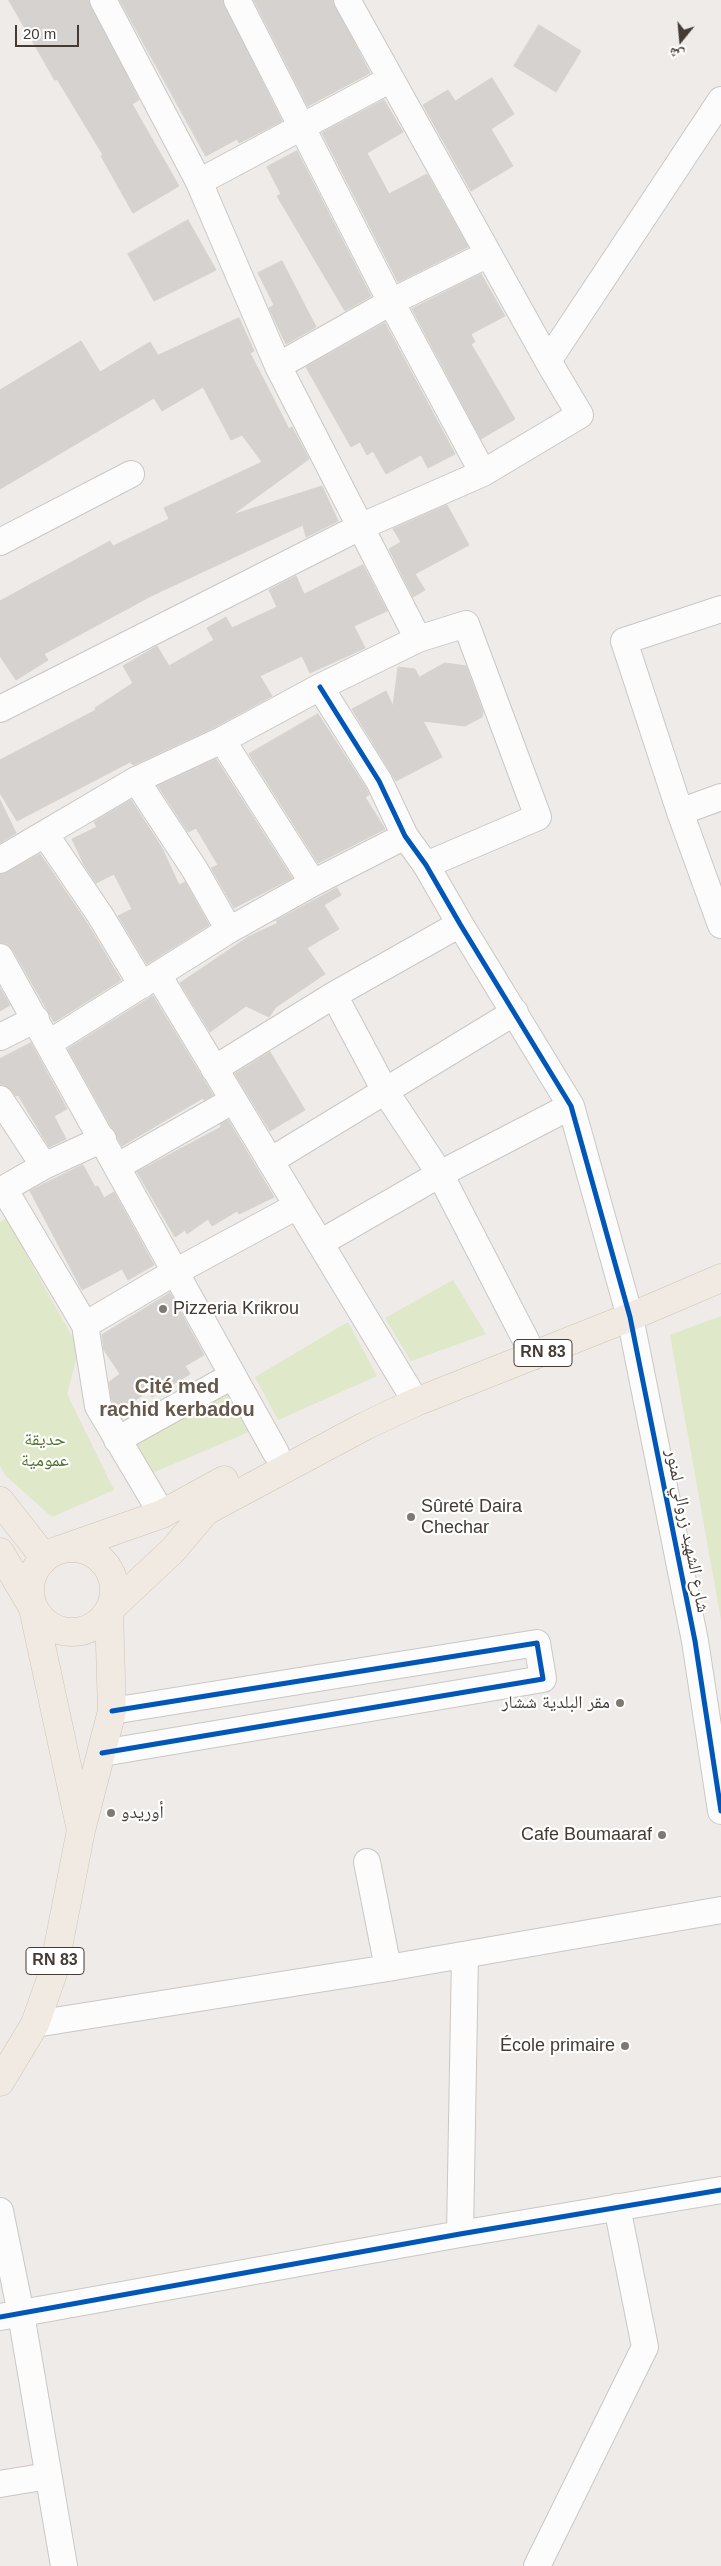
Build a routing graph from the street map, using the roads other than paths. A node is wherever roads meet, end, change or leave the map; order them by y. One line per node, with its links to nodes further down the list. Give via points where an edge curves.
1 (103, 0): 7 (street)
2 (237, 0): 6 (street)
3 (347, 0): 4 (street)
4 (391, 79): 6 (street); 8 (street)
5 (721, 100): 10 (street)
6 (301, 126): 7 (street); 9 (street)
7 (199, 182): 11 (street)
8 (488, 254): 9 (street); 10 (street)
9 (390, 302): 11 (street); 12 (street)
10 (548, 361): 12 (street, via 580,415)
11 (278, 366): 14 (street)
12 (483, 473): 14 (street)
13 (131, 474): 15 (street)
14 (360, 527): 17 (street); 19 (street)
15 (0, 542)
16 (721, 609): 23 (street, via 624,641)
17 (418, 639): 18 (street); 27 (street, via 466,624 538,817)
18 (320, 687): 20 (street); 25 (street, شارع الشهيد زروالي لمنور, via 379,781)
19 (0, 708)
20 (222, 740): 21 (street); 28 (street)
21 (136, 780): 24 (street); 31 (street, via 195,870)
22 (721, 797): 23 (street)
23 (680, 812): 30 (street)
24 (44, 834): 26 (street); 33 (street)
25 (405, 836): 27 (street, شارع الشهيد زروالي لمنور); 28 (street)
26 (0, 860)
27 (426, 865): 29 (street, شارع الشهيد زروالي لمنور)
28 (313, 883): 31 (street)
29 (460, 924): 34 (street); 35 (street, شارع الشهيد زروالي لمنور)
30 (721, 925)
31 (229, 930): 33 (street)
32 (0, 958): 36 (street)
33 (150, 980): 38 (street); 39 (street)
34 (334, 995): 39 (street); 40 (street)
35 (515, 1012): 40 (street); 43 (street, شارع الشهيد زروالي لمنور)
36 (36, 1019): 37 (street); 38 (street)
37 (0, 1037)
38 (49, 1043): 44 (street)
39 (214, 1069): 42 (street)
40 (385, 1091): 45 (street); 48 (street)
41 (0, 1099): 46 (street)
42 (232, 1100): 45 (street); 47 (street)
43 (571, 1106): 48 (street); 54 (street, شارع الشهيد زروالي لمنور)
44 (103, 1139): 46 (street); 47 (street)
45 (270, 1161): 50 (street)
46 (44, 1166): 49 (street)
47 (118, 1166): 52 (street)
48 (440, 1174): 51 (street); 56 (street)
49 (2, 1190): 55 (street)
50 (297, 1206): 51 (street); 52 (street)
51 (320, 1243): 58 (street)
52 (174, 1272): 55 (street); 57 (street)
53 (721, 1278): 54 (main road, RN 83)
54 (630, 1318): 56 (main road, RN 83); 70 (street, شارع الشهيد زروالي لمنور, via 695,1641)
55 (85, 1325): 60 (street, via 98,1406)
56 (534, 1356): 58 (main road, RN 83)
57 (232, 1376): 60 (street); 61 (street)
58 (416, 1402): 59 (main road, RN 83)
59 (365, 1426): 61 (main road, RN 83); 67 (main road, RN 83, via 206,1511 173,1550)
60 (117, 1440): 63 (street)
61 (276, 1452): 63 (main road, RN 83)
62 (0, 1501): 65 (main road)
63 (162, 1514): 65 (main road, RN 83)
64 (0, 1552): 66 (main road)
65 (54, 1553): 66 (main road, via 37,1566 30,1581); 67 (main road, via 78,1548 102,1560 114,1584)
66 (33, 1608): 67 (main road, via 40,1619 64,1632 77,1632 101,1621); 71 (main road, RN 83)
67 (110, 1610): 68 (main road, RN 83)
68 (112, 1711): 69 (main road, RN 83); 69 (street, via 537,1644 543,1679)
69 (102, 1753): 71 (main road, RN 83)
70 (721, 1811)
71 (81, 1830): 76 (main road, RN 83, via 53,1973)
72 (367, 1862): 75 (street)
73 (721, 1910): 74 (street)
74 (465, 1955): 75 (street); 81 (street)
75 (388, 1968): 76 (street)
76 (35, 2024): 77 (main road, RN 83)
77 (0, 2082)
78 (721, 2190): 79 (street)
79 (617, 2208): 81 (street); 86 (street, via 645,2347)
80 (0, 2211): 82 (street)
81 (460, 2234): 82 (street)
82 (10, 2315): 83 (street)
83 (48, 2476): 84 (street); 85 (street)
84 (0, 2484)
85 (64, 2566)
86 (537, 2566)

